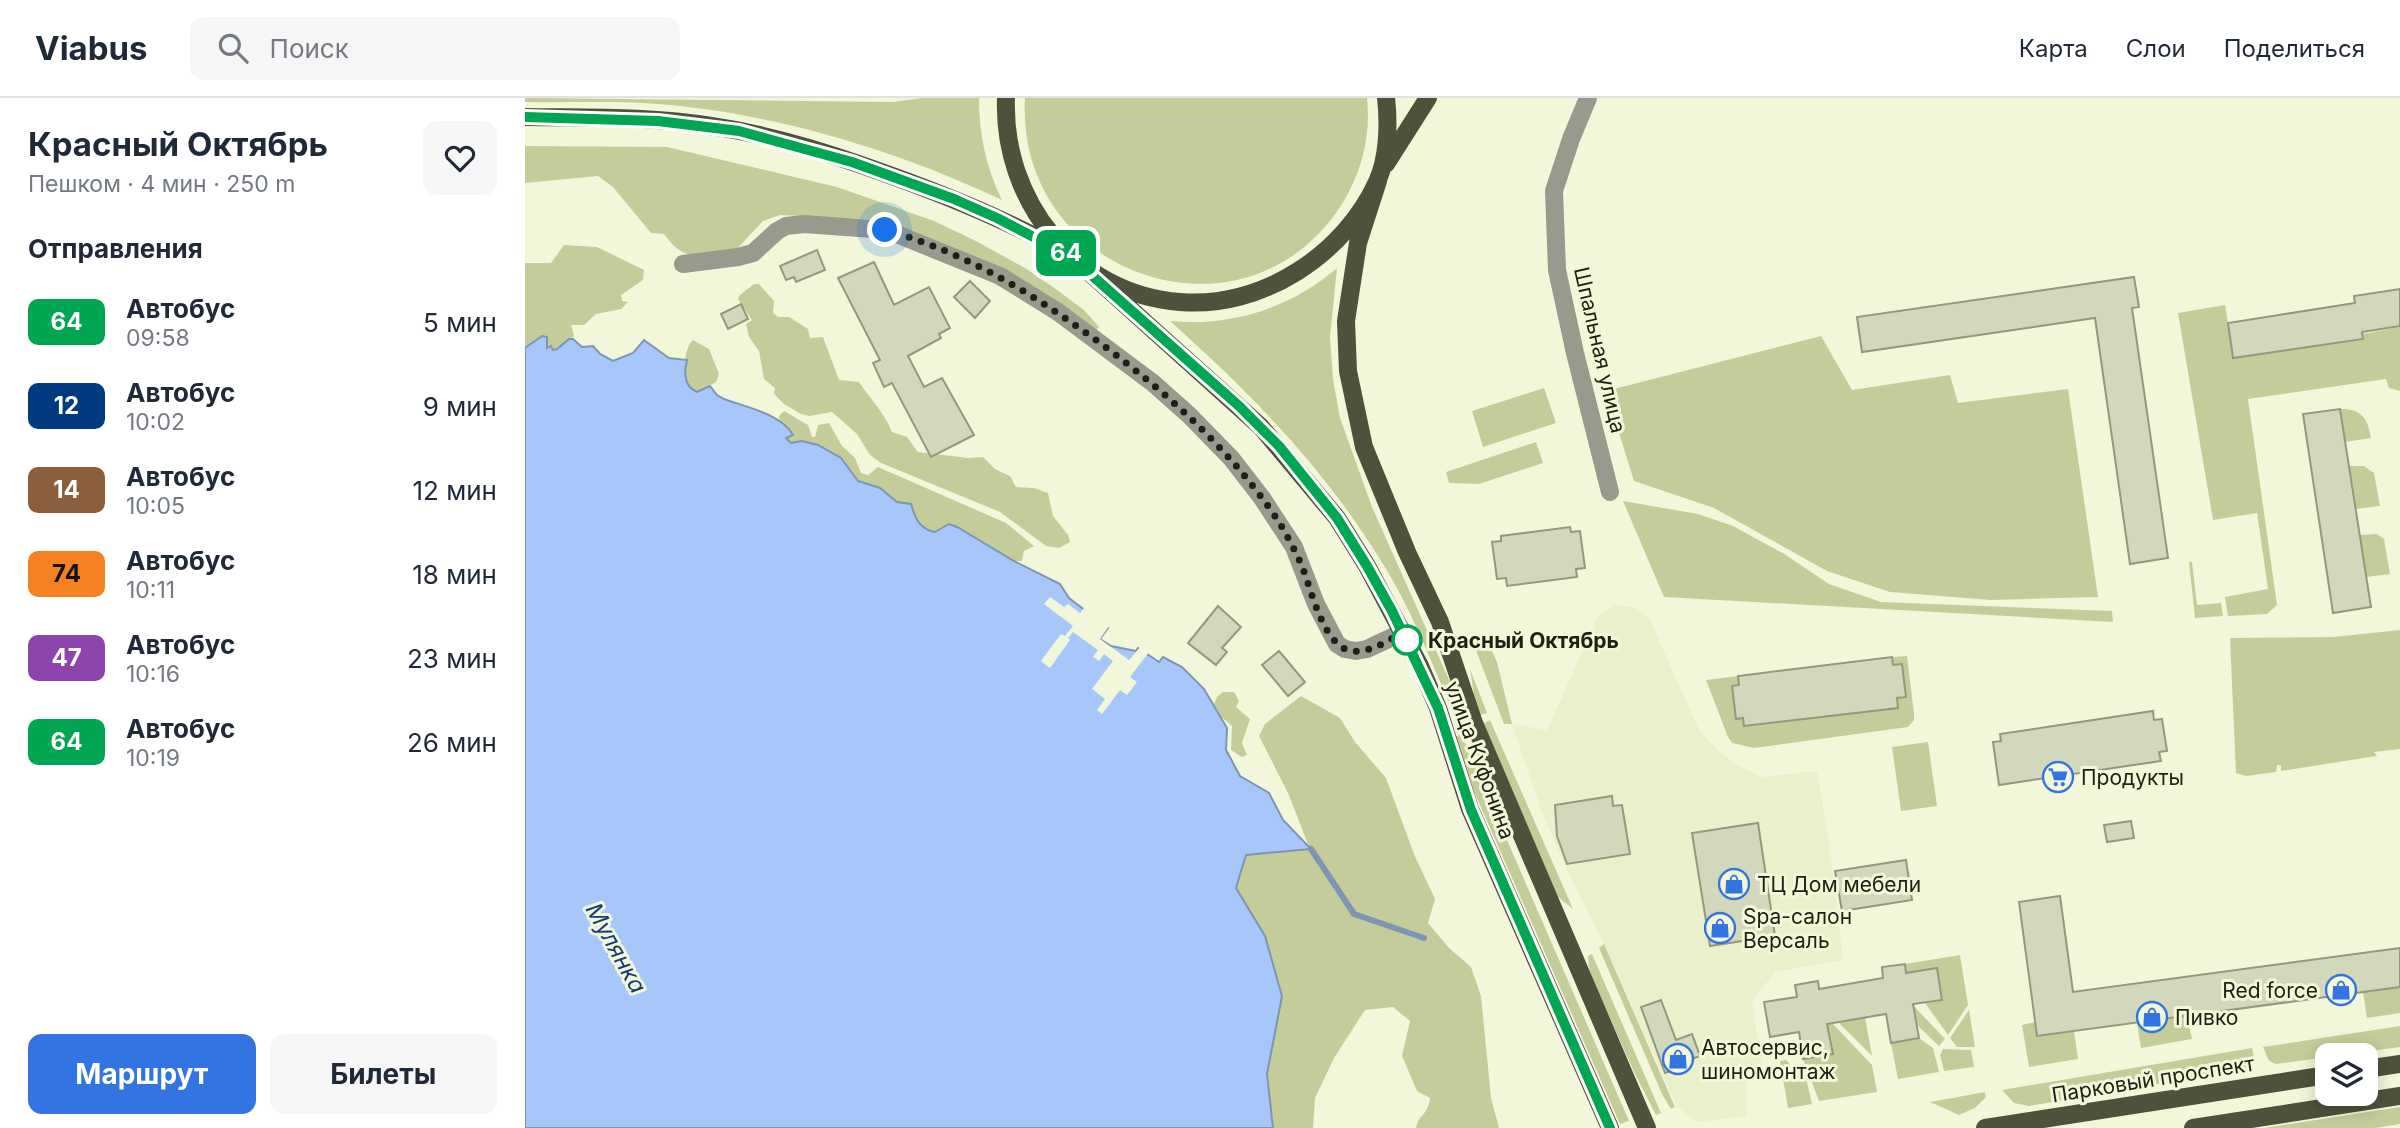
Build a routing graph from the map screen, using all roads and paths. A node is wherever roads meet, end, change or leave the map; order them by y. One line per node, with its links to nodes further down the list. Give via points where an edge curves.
1 (1006, 98): 7 (main road, via 1006,130 1021,187 1044,227)
2 (1386, 98): 6 (main road, via 1387,135)
3 (1428, 98): 6 (main road)
4 (1588, 98): 9 (street, Шпальная улица, via 1554,191 1557,270)
5 (525, 117): 7 (main road, via 683,122 794,144 954,199)
6 (1380, 176): 7 (main road, via 1343,234 1316,258 1277,283 1236,297 1198,303 1159,299 1117,285); 16 (main road, улица Куфонина, via 1355,255 1346,321 1348,371 1364,447 1440,622 1473,723)
7 (1075, 260): 10 (main road, улица Куфонина, via 1279,446 1337,518)
8 (683, 264): 10 (street, via 753,253 777,231 804,224 885,230 1000,276 1058,312 1153,383 1231,458 1294,547 1315,604 1337,644 1356,651 1367,649)
9 (1610, 492)
10 (1403, 632): 15 (main road, улица Куфонина, via 1438,708 1471,810)
11 (2400, 1064): 12 (main road)
12 (2378, 1067)
13 (2315, 1077): 17 (main road, Парковый проспект)
14 (2400, 1096): 18 (main road)
15 (1610, 1128)
16 (1647, 1128)
17 (1985, 1128)
18 (2193, 1128)

